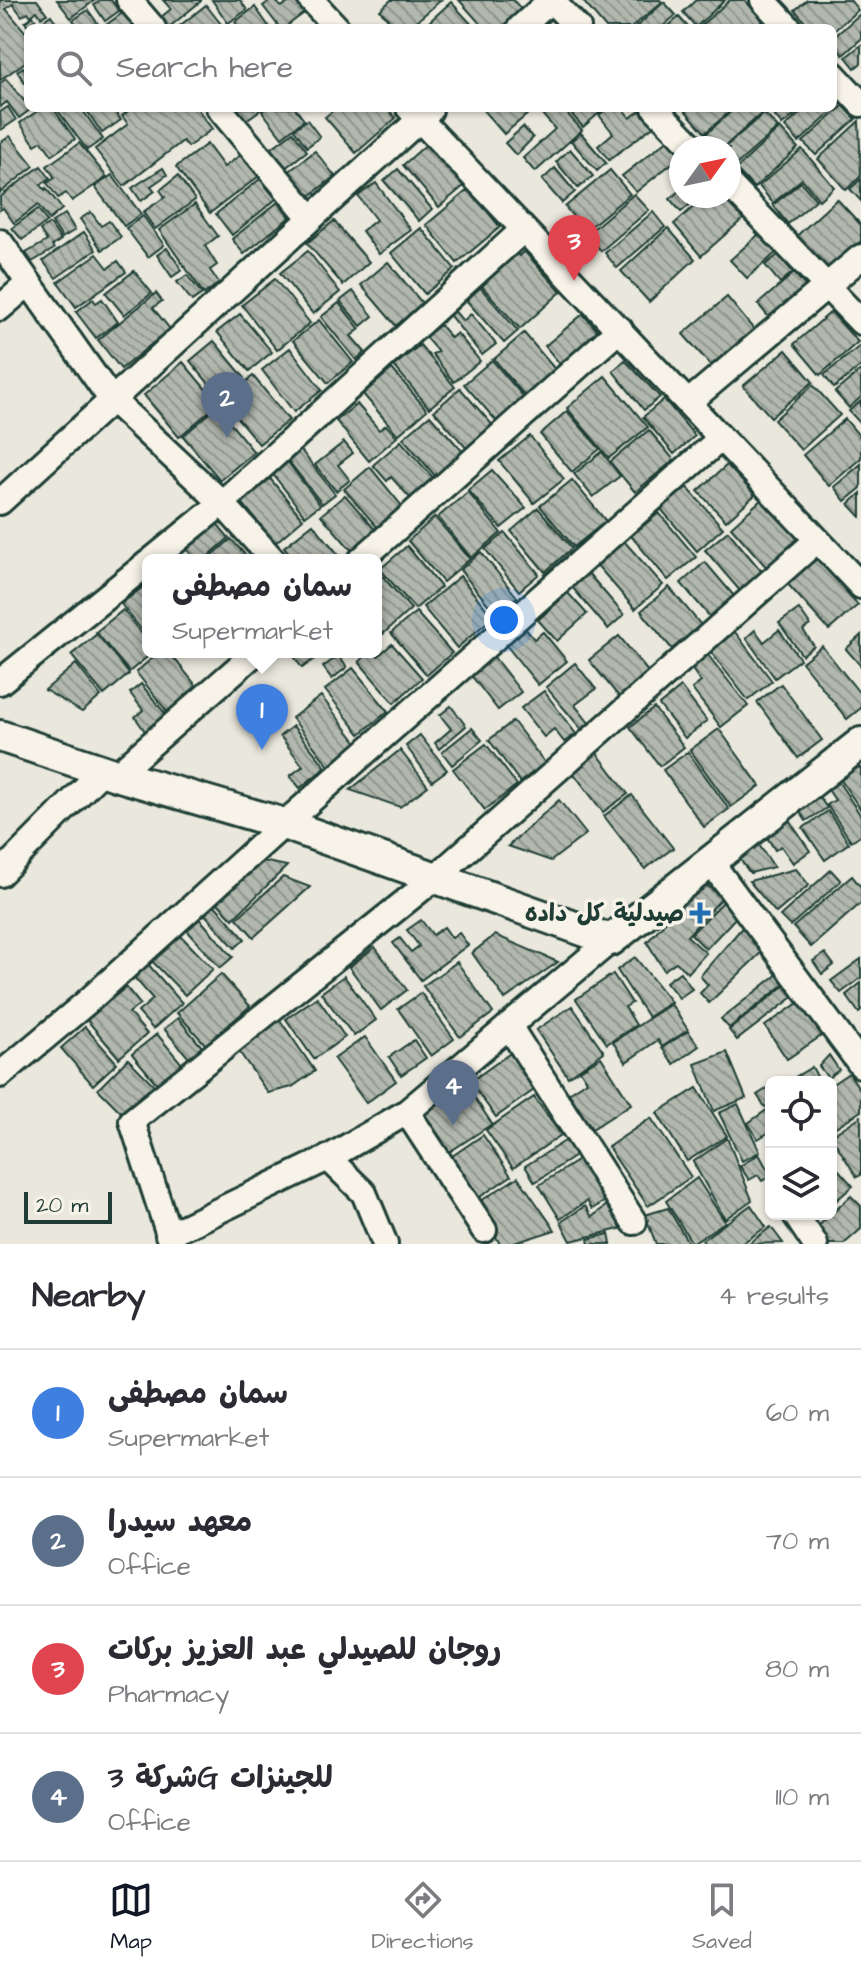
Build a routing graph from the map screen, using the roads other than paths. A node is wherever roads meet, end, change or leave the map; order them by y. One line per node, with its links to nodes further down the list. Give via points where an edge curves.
1 (129, 0): 3 (street)
2 (311, 0): 4 (street)
3 (150, 24)
4 (333, 24)
5 (524, 24): 6 (street, via 551,0)
6 (574, 24)
7 (837, 78): 8 (street)
8 (861, 104)
9 (222, 112): 14 (street)
10 (420, 112): 14 (street); 15 (street)
11 (659, 112): 12 (street)
12 (682, 136)
13 (741, 196): 19 (street)
14 (310, 217): 23 (street)
15 (523, 230): 22 (street); 27 (street)
16 (0, 242): 18 (street)
17 (861, 257): 19 (street)
18 (29, 283): 20 (street); 23 (street)
19 (827, 285): 21 (street); 24 (street)
20 (0, 308)
21 (861, 322)
22 (620, 329): 24 (street); 31 (street)
23 (111, 399): 26 (street); 27 (street)
24 (689, 402): 25 (street)
25 (721, 438): 28 (street); 39 (street)
26 (0, 502)
27 (222, 503): 29 (street); 30 (street)
28 (816, 541): 33 (street); 42 (street)
29 (160, 554)
30 (268, 554)
31 (368, 554)
32 (142, 568): 35 (street)
33 (861, 586)
34 (249, 658): 38 (street)
35 (0, 682)
36 (0, 736): 38 (street)
37 (861, 743): 40 (street)
38 (110, 772): 39 (street); 41 (street)
39 (284, 824): 42 (street); 46 (street)
40 (710, 861): 43 (street); 45 (street)
41 (0, 874)
42 (436, 877): 43 (street); 52 (street, via 132,1121)
43 (611, 940): 44 (street)
44 (509, 1026): 47 (street); 50 (street)
45 (861, 1065)
46 (0, 1075)
47 (407, 1112): 48 (street); 51 (street)
48 (328, 1158): 52 (street); 53 (street, via 364,1193)
49 (799, 1220): 54 (street)
50 (634, 1222)
51 (484, 1230)
52 (170, 1239)
53 (385, 1244)
54 (815, 1244)

